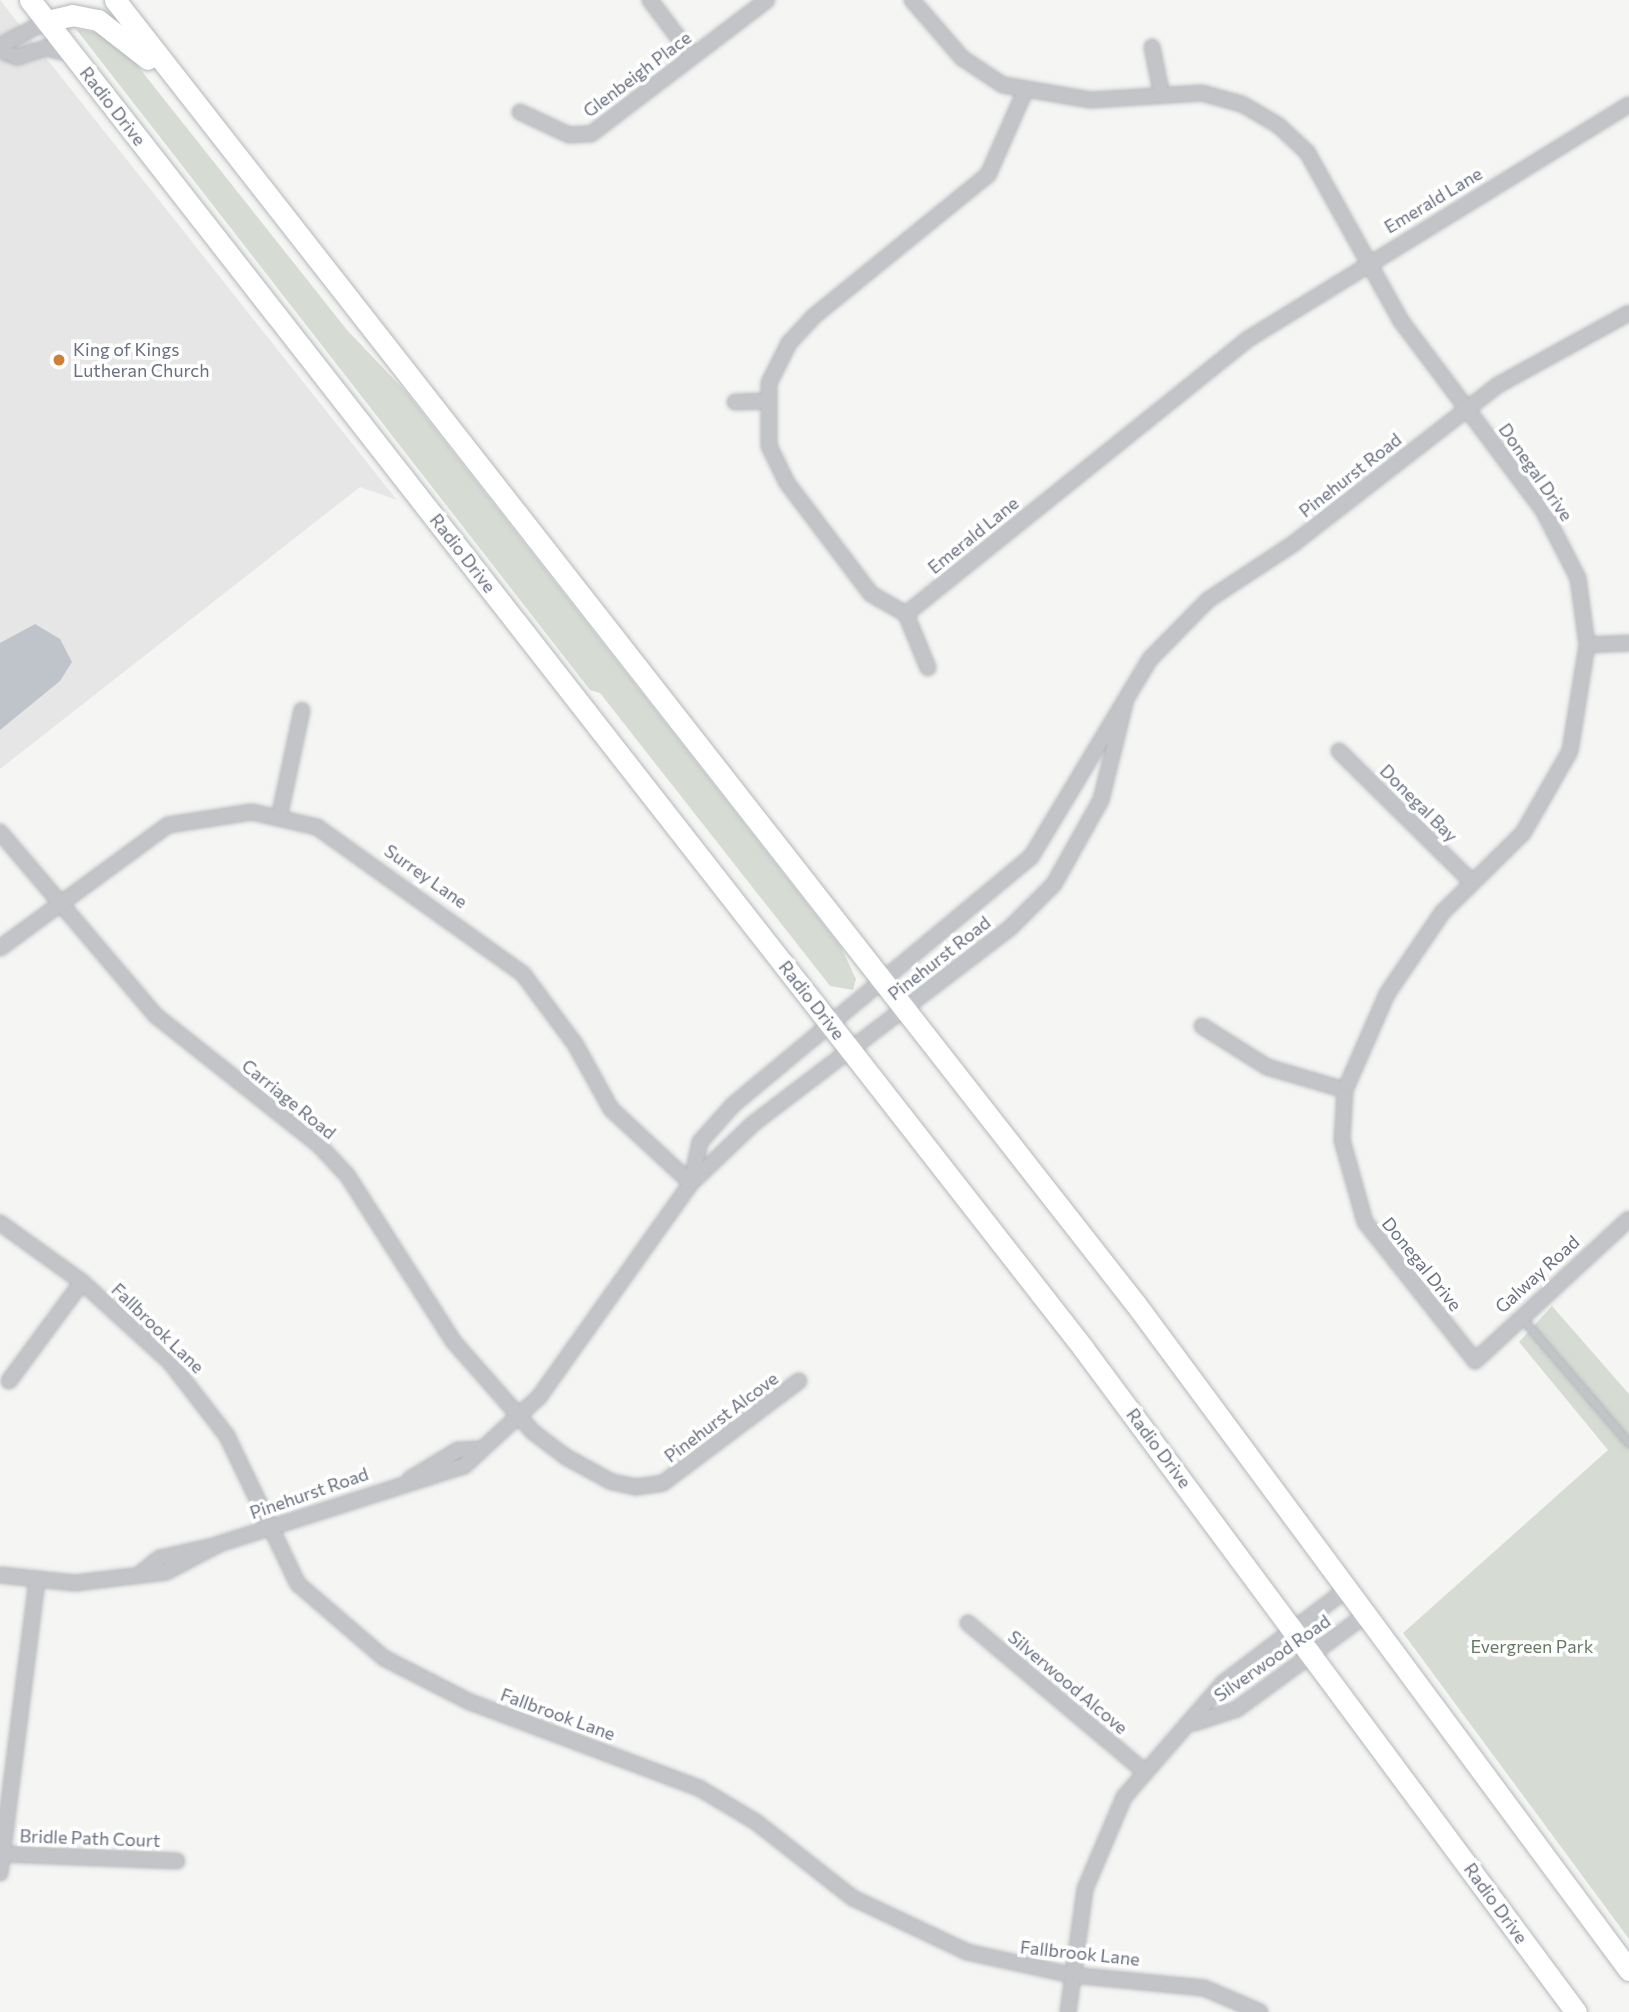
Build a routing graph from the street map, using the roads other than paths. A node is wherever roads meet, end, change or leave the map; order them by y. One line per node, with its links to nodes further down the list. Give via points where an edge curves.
1 (30, 0): 6 (main road, Radio Drive)
2 (115, 0): 13 (main road)
3 (650, 0): 10 (street)
4 (767, 0): 10 (street, Glenbeigh Place)
5 (912, 0): 11 (street, Donegal Drive, via 962,58)
6 (47, 21): 8 (street, via 5,43); 9 (main road, Radio Drive); 13 (main road, via 76,15 103,22)
7 (1152, 47): 12 (street)
8 (3, 55): 9 (street, via 17,57 45,48)
9 (74, 55): 35 (main road, Radio Drive)
10 (692, 55): 15 (street, Glenbeigh Place, via 592,134 569,135)
11 (1025, 91): 12 (street, Donegal Drive, via 1091,100); 18 (street, via 988,174 813,317 776,364)
12 (1161, 91): 16 (street, Donegal Drive, via 1242,104 1278,125 1307,152)
13 (194, 100): 33 (main road)
14 (1629, 105): 16 (street, Emerald Lane)
15 (520, 112)
16 (1365, 263): 20 (street, Donegal Drive); 21 (street, Emerald Lane, via 1248,339)
17 (1629, 313): 20 (street, Pinehurst Road)
18 (766, 401): 19 (street); 21 (street, via 769,446 787,483 871,594)
19 (735, 402)
20 (1465, 408): 23 (street, Donegal Drive, via 1520,477 1568,554); 25 (street, Pinehurst Road, via 1293,544 1208,600 1150,659)
21 (906, 614): 24 (street)
22 (1629, 643): 23 (street)
23 (1587, 645): 30 (street, Donegal Drive, via 1579,718 1551,793 1523,833)
24 (928, 668)
25 (1125, 703): 33 (street, Pinehurst Road, via 1031,857); 34 (street, Pinehurst Road, via 1111,775 1064,871 1019,919)
26 (302, 710): 28 (street)
27 (1339, 751): 30 (street, Donegal Bay)
28 (279, 818): 31 (street, Surrey Lane, via 211,814 168,825); 39 (street, Surrey Lane, via 317,827 354,849 523,974 575,1044 611,1109)
29 (0, 832): 31 (street, Carriage Road)
30 (1472, 882): 38 (street, Donegal Drive, via 1442,913 1387,994)
31 (56, 903): 32 (street); 47 (street, Carriage Road, via 155,1015 318,1144 347,1175 453,1341)
32 (0, 948)
33 (883, 981): 34 (main road); 35 (street, Pinehurst Road)
34 (905, 1009): 37 (street, Pinehurst Road); 52 (main road)
35 (831, 1025): 37 (main road, Radio Drive); 39 (street, Pinehurst Road, via 712,1127 700,1142)
36 (1202, 1026): 38 (street, via 1266,1067)
37 (850, 1049): 39 (street, Pinehurst Road, via 754,1123); 55 (main road, Radio Drive)
38 (1345, 1090): 44 (street, Donegal Drive, via 1342,1140 1365,1223)
39 (691, 1183): 47 (street, Pinehurst Road)
40 (1629, 1219): 43 (street, Galway Road)
41 (0, 1223): 42 (street, Fallbrook Lane)
42 (82, 1282): 45 (street); 49 (street, Fallbrook Lane, via 198,1394 227,1436)
43 (1520, 1316): 44 (street, Galway Road); 48 (lane)
44 (1475, 1361)
45 (9, 1381)
46 (799, 1381): 47 (street, Pinehurst Alcove, via 683,1472 636,1487 566,1457)
47 (519, 1417): 49 (street, Pinehurst Road, via 479,1449 458,1450 410,1479)
48 (1629, 1443)
49 (269, 1527): 51 (street, Pinehurst Road, via 219,1545 191,1547 142,1572 75,1583); 63 (street, Fallbrook Lane, via 298,1584 410,1674 699,1788 756,1822 853,1898 908,1928 1012,1966)
50 (0, 1575): 51 (street, Pinehurst Road)
51 (37, 1580): 59 (street)
52 (1348, 1588): 53 (main road); 55 (street, Silverwood Road)
53 (1367, 1614): 56 (street, Silverwood Road); 62 (main road)
54 (968, 1623): 58 (street, Silverwood Alcove)
55 (1294, 1629): 56 (main road, Radio Drive); 57 (street, Silverwood Road, via 1223,1682)
56 (1313, 1654): 57 (street, Silverwood Road, via 1225,1716); 66 (main road, Radio Drive)
57 (1194, 1723): 58 (street, Silverwood Road)
58 (1144, 1771): 63 (street, Silverwood Road, via 1098,1847 1084,1889)
59 (2, 1854): 60 (street, Bridle Path Court); 61 (street)
60 (177, 1861)
61 (0, 1873)
62 (1629, 1970)
63 (1072, 1975): 64 (street, Silverwood Road); 65 (street, Fallbrook Lane, via 1203,1988)
64 (1068, 2012)
65 (1260, 2012)
66 (1576, 2012)

